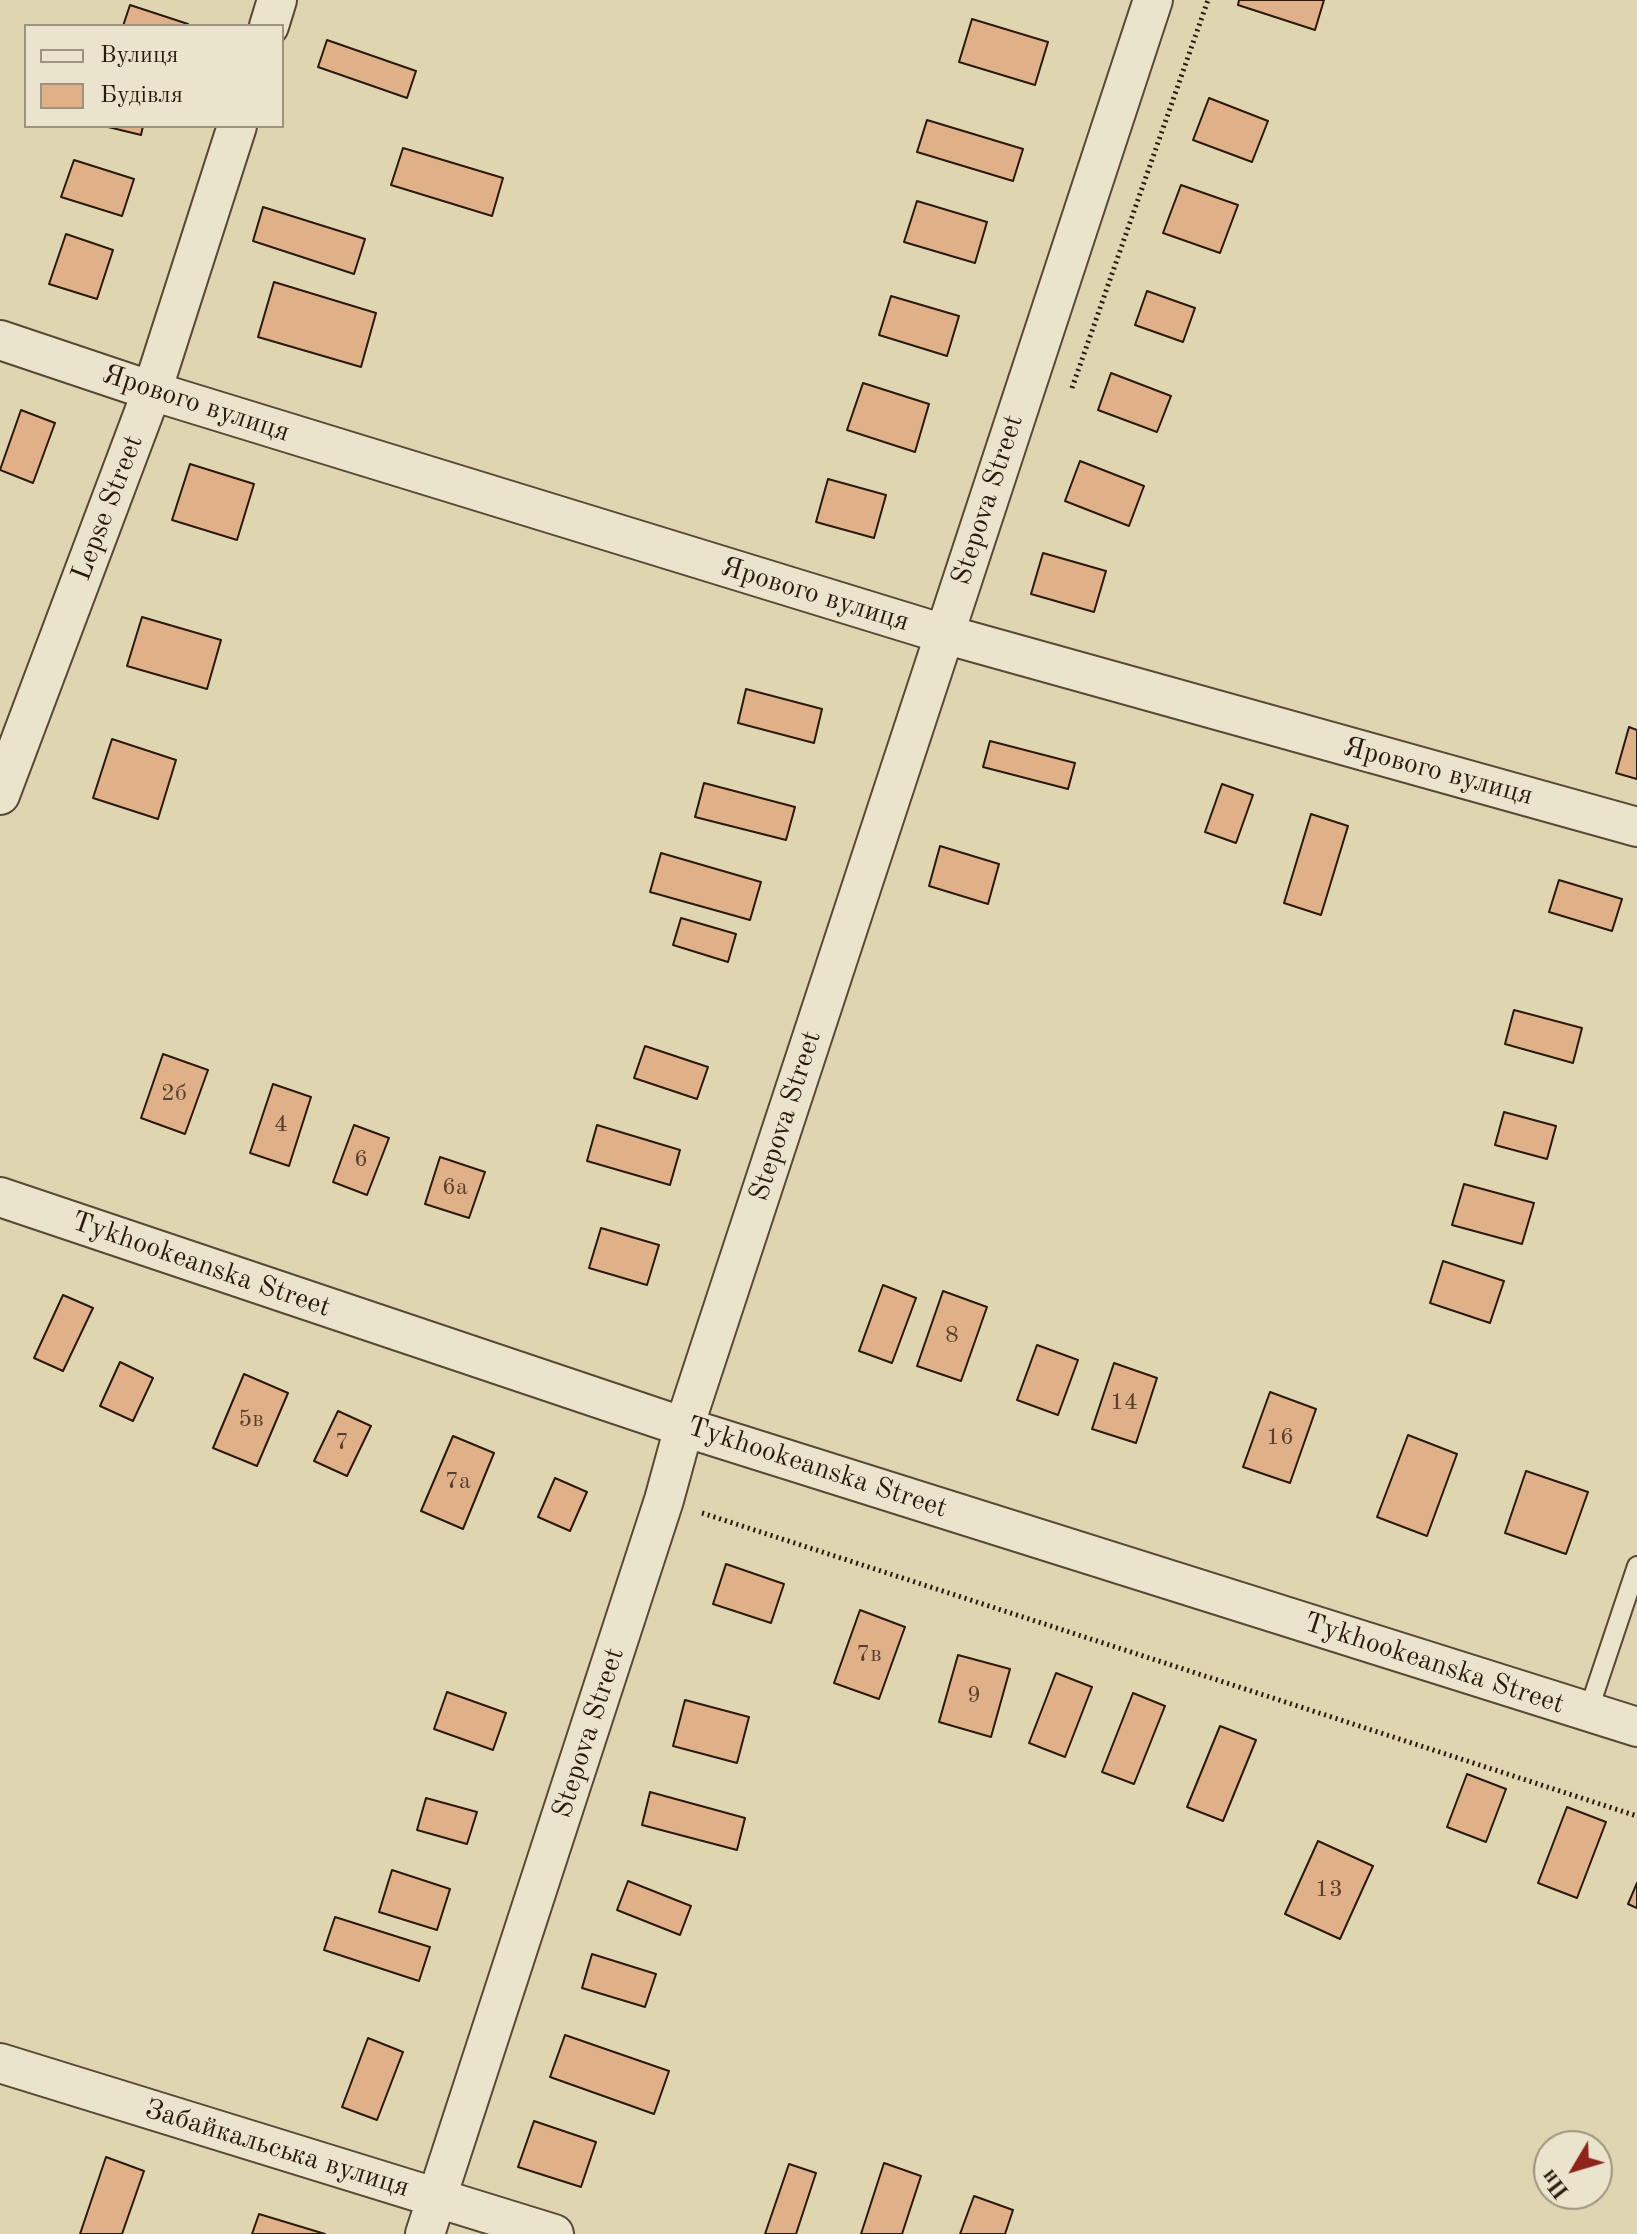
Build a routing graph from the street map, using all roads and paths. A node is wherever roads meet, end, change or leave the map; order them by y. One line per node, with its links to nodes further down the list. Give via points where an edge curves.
1 (277, 0): 4 (street)
2 (1153, 0): 9 (street, Stepova Street)
3 (1208, 0): 7 (path)
4 (270, 24)
5 (236, 128): 8 (street, Lepse Street)
6 (0, 340): 8 (street, Ярового вулиця)
7 (1071, 390)
8 (152, 391): 9 (street, Ярового вулиця); 10 (street, Lepse Street)
9 (944, 634): 11 (street, Ярового вулиця); 13 (street, Stepova Street)
10 (0, 795)
11 (1637, 827)
12 (0, 1197): 13 (street, Tykhookeanska Street)
13 (684, 1427): 14 (street, Stepova Street); 16 (street, Tykhookeanska Street)
14 (664, 1500): 18 (path); 20 (street, Stepova Street)
15 (1637, 1566): 16 (lane)
16 (1588, 1712): 17 (street, Tykhookeanska Street)
17 (1637, 1727)
18 (1637, 1816)
19 (0, 2063): 20 (street, Забайкальська вулиця)
20 (438, 2199): 21 (street, Stepova Street); 22 (street, Забайкальська вулиця)
21 (425, 2234)
22 (554, 2234)

